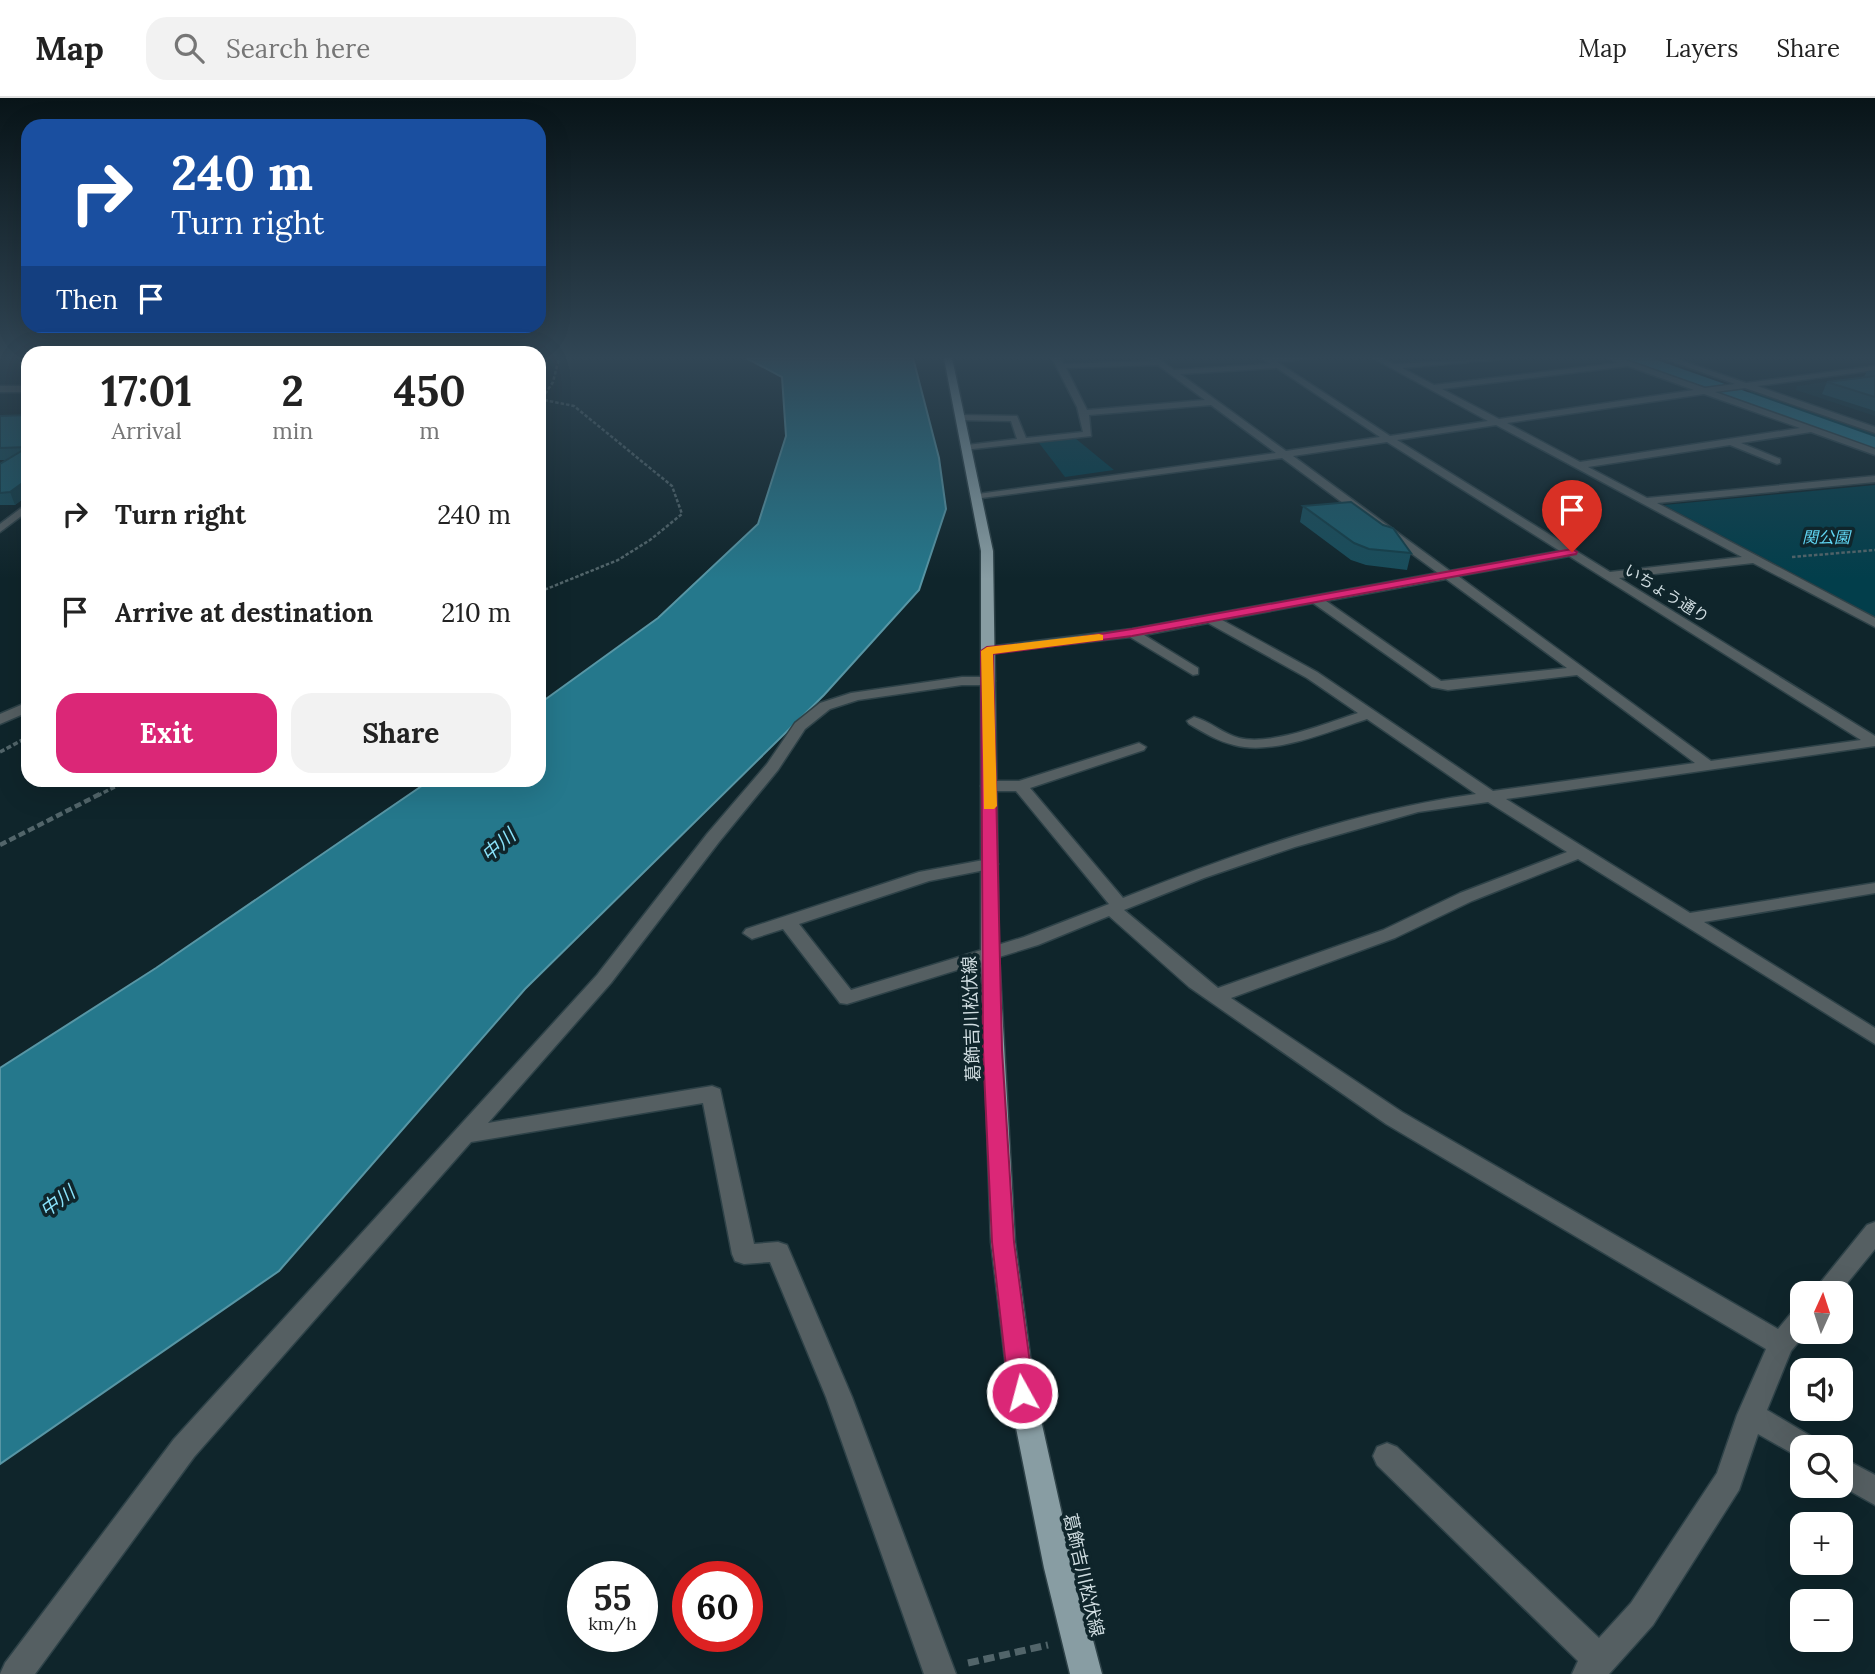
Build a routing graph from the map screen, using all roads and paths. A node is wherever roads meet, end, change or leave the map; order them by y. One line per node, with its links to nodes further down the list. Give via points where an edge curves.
1 (605, 432): 30 (path, via 672,486 681,514 618,560)
2 (964, 432): 14 (main road, 葛飾吉川松伏線)
3 (1019, 432): 12 (street)
4 (1088, 432): 12 (street)
5 (1255, 432): 16 (street)
6 (1379, 432): 11 (street, いちょう通り)
7 (1437, 432): 11 (street)
8 (1516, 432): 18 (street)
9 (1801, 432): 13 (street)
10 (1816, 432): 15 (street)
11 (1390, 439): 16 (street); 25 (street, いちょう通り)
12 (1023, 442): 14 (street)
13 (1730, 442): 17 (street); 18 (street)
14 (967, 448): 20 (main road, 葛飾吉川松伏線)
15 (1875, 452)
16 (1287, 454): 20 (street); 28 (street)
17 (1777, 461)
18 (1579, 465): 21 (street)
19 (1875, 479): 21 (street)
20 (978, 497): 35 (main road, 葛飾吉川松伏線, via 987,551)
21 (1646, 501): 27 (street)
22 (6, 519): 23 (street)
23 (0, 529)
24 (1875, 550): 26 (path)
25 (1572, 552): 28 (street); 29 (street, いちょう通り)
26 (1780, 558)
27 (1756, 559): 29 (street); 33 (street)
28 (1448, 574): 31 (street); 37 (street)
29 (1610, 575): 44 (street, いちょう通り)
30 (546, 589)
31 (1315, 599): 32 (street); 37 (street, via 1437,684)
32 (1211, 619): 34 (street); 40 (street, via 1312,675)
33 (1875, 623)
34 (1132, 633): 35 (street); 36 (street)
35 (987, 651): 38 (main road, 葛飾吉川松伏線)
36 (1193, 671)
37 (1580, 671): 47 (street)
38 (988, 681): 48 (main road, 葛飾吉川松伏線); 63 (street, via 856,696 825,706 800,726 773,767 604,979)
39 (21, 710): 41 (street)
40 (1370, 714): 42 (street, via 1264,743 1230,740); 51 (street)
41 (0, 720)
42 (1194, 721)
43 (21, 741): 46 (path)
44 (1875, 742): 47 (street)
45 (1139, 747): 49 (street)
46 (0, 752)
47 (1706, 764): 51 (street)
48 (989, 786): 49 (street); 54 (main road, 葛飾吉川松伏線)
49 (1020, 786): 56 (street)
50 (114, 787): 52 (path)
51 (1488, 795): 53 (street); 56 (street, via 1417,807 1289,843)
52 (0, 845)
53 (1578, 852): 57 (street); 61 (street, via 1389,934)
54 (989, 864): 58 (street, via 925,876); 60 (main road, 葛飾吉川松伏線)
55 (1875, 888): 57 (street)
56 (1116, 907): 60 (street); 61 (street, via 1196,983)
57 (1687, 919): 62 (street)
58 (787, 922): 59 (street); 60 (street, via 847,998)
59 (752, 933)
60 (990, 954): 73 (main road, 葛飾吉川松伏線, via 1003,1242 1020,1379)
61 (1216, 996): 67 (street, via 1394,1118)
62 (1875, 1037)
63 (468, 1134): 75 (street, via 712,1094 744,1254 778,1252 839,1397); 76 (street, via 184,1448)
64 (1875, 1232): 65 (street)
65 (1834, 1281)
66 (1790, 1334): 67 (street)
67 (1782, 1344): 68 (street)
68 (1751, 1415): 69 (street); 74 (street, via 1729,1480 1642,1614)
69 (1790, 1439)
70 (1387, 1456): 74 (street)
71 (1853, 1477): 72 (street)
72 (1875, 1491)
73 (1077, 1639): 75 (path); 77 (main road, 葛飾吉川松伏線)
74 (1594, 1667)
75 (939, 1672)
76 (16, 1674)
77 (1086, 1674)

